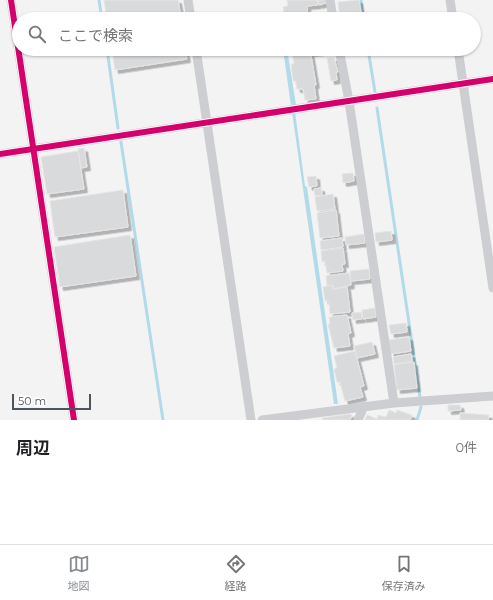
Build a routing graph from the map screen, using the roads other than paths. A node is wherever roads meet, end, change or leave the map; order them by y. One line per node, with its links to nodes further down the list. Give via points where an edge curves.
1 (11, 0): 5 (street)
2 (188, 0): 6 (street)
3 (330, 0): 7 (street)
4 (450, 0): 8 (street)
5 (13, 12)
6 (190, 12)
7 (332, 12)
8 (452, 12)
9 (19, 56): 17 (street)
10 (197, 56): 16 (street)
11 (340, 56): 15 (street)
12 (459, 56): 14 (street)
13 (493, 79): 14 (street)
14 (463, 84): 15 (street); 19 (street)
15 (349, 101): 16 (street); 21 (street)
16 (207, 122): 17 (street); 24 (street)
17 (33, 149): 18 (street); 23 (street)
18 (0, 154)
19 (493, 288)
20 (493, 396): 21 (street)
21 (394, 403): 22 (street)
22 (364, 406): 25 (street); 26 (street)
23 (74, 420)
24 (251, 420)
25 (262, 420)
26 (358, 420)

